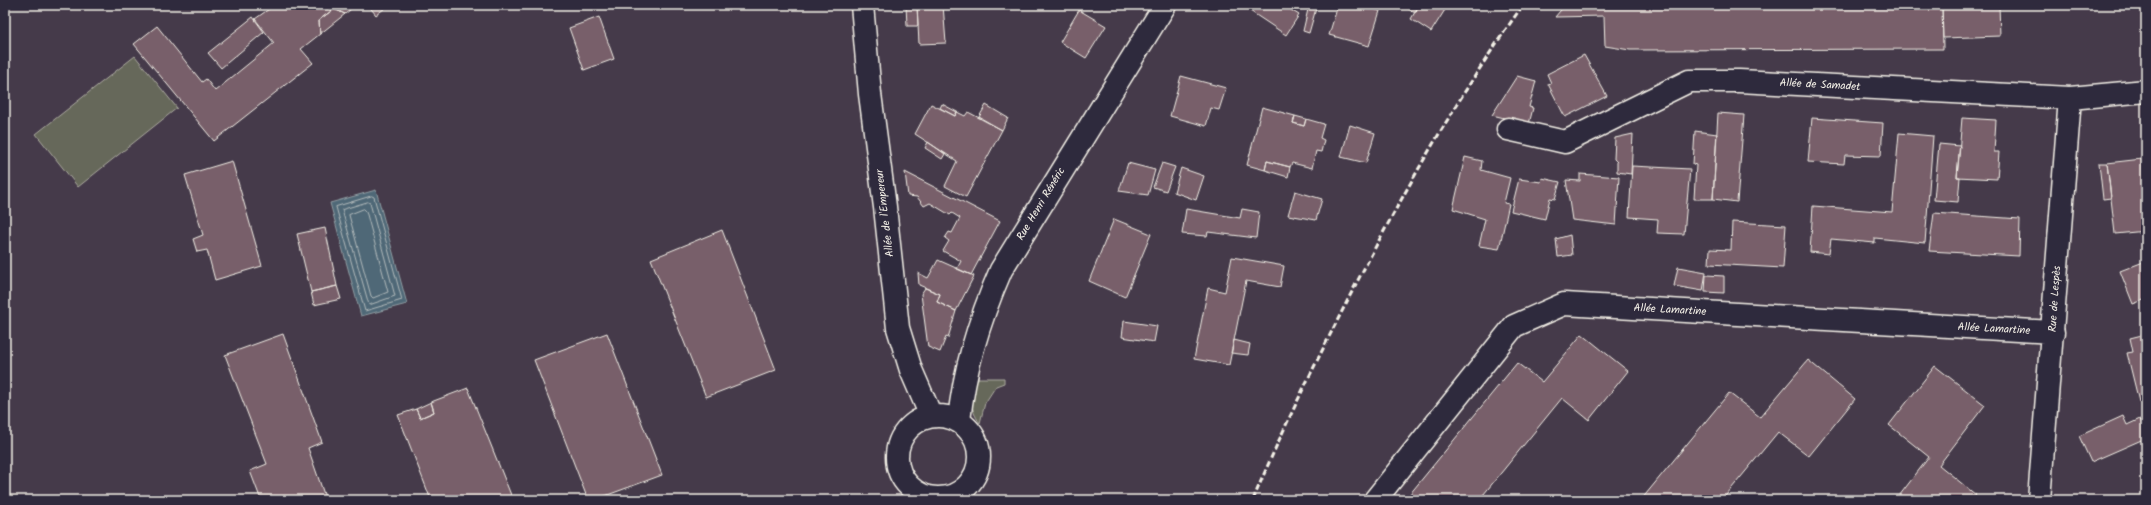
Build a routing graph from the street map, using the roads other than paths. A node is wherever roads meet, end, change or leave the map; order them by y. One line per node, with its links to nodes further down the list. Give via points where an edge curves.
1 (862, 5): 7 (street, Allée de l'Empereur, via 898,328 910,370)
2 (1166, 5): 8 (street, Rue Henri Rénéric, via 1001,270 987,302 966,370)
3 (2146, 90): 4 (street, Allée de Samadet)
4 (2070, 98): 5 (street, Allée de Samadet, via 1739,81 1689,81 1565,142); 6 (street, Rue de Lespès)
5 (1508, 129)
6 (2053, 332): 10 (street, Allée Lamartine, via 1564,304 1514,326); 11 (street, Rue de Lespès)
7 (931, 416): 8 (street, via 950,417); 9 (street, via 918,420 907,429 899,440 896,454 902,480)
8 (959, 421): 9 (street, via 970,430 976,441 979,454 978,468 972,480 957,494 937,499)
9 (923, 498)
10 (1375, 500)
11 (2039, 500)

